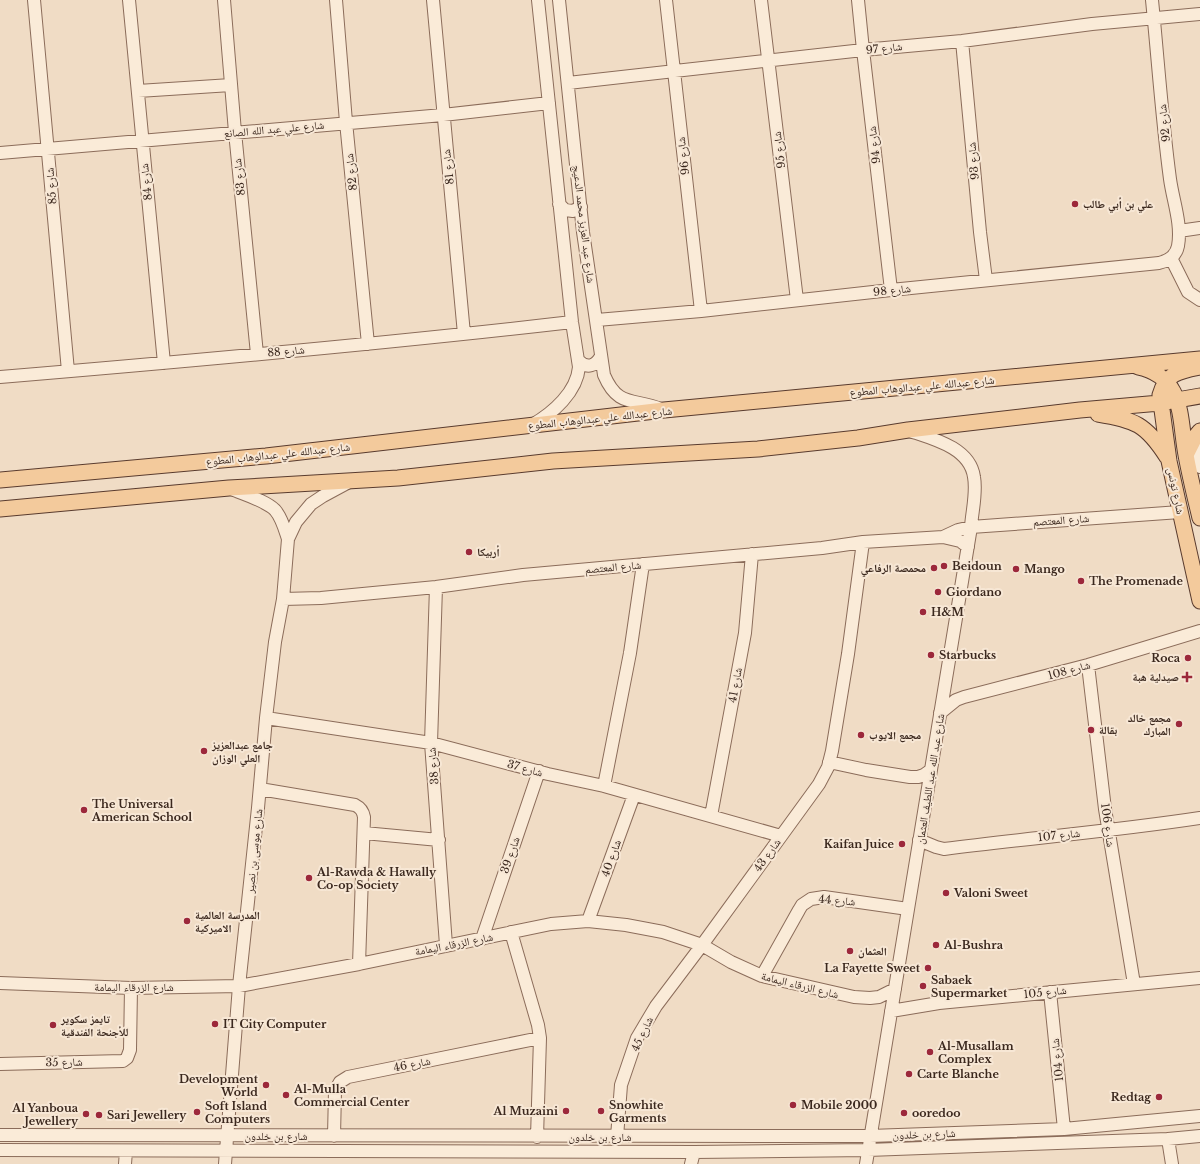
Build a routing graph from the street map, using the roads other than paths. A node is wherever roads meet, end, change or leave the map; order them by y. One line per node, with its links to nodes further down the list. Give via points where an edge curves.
1 (34, 0): 26 (street, شارع 85)
2 (129, 0): 20 (street, شارع 84)
3 (224, 0): 19 (street, شارع 83)
4 (336, 0): 23 (street, شارع 82)
5 (432, 0): 22 (street, شارع 81)
6 (666, 0): 17 (street, شارع 96)
7 (762, 0): 16 (street, شارع 95)
8 (858, 0): 15 (street, شارع 94)
9 (1152, 0): 13 (street, شارع 92)
10 (538, 3): 11 (street); 21 (street, شارع عبد العزيز محمد الدعيج)
11 (559, 3): 18 (street, شارع عبد العزيز محمد الدعيج)
12 (1200, 14): 13 (street, شارع 97)
13 (1154, 19): 14 (street, شارع 97, via 1092,24); 31 (street, شارع 92, via 1170,180)
14 (962, 41): 15 (street, شارع 97); 35 (street, شارع 93)
15 (863, 50): 16 (street, شارع 97); 36 (street, شارع 94)
16 (768, 60): 17 (street, شارع 97); 37 (street, شارع 95)
17 (673, 72): 18 (street, شارع 97); 39 (street, شارع 96)
18 (568, 83): 29 (street, شارع عبد العزيز محمد الدعيج)
19 (231, 85): 20 (street); 24 (street, شارع 83)
20 (138, 91): 25 (street, شارع 84)
21 (549, 103): 22 (street, شارع علي عبد الله الصانع); 28 (street, شارع عبد العزيز محمد الدعيج)
22 (442, 115): 23 (street, شارع علي عبد الله الصانع); 42 (street, شارع 81)
23 (346, 122): 24 (street, شارع علي عبد الله الصانع); 43 (street, شارع 82)
24 (235, 132): 25 (street, شارع علي عبد الله الصانع); 44 (street, شارع 83)
25 (142, 140): 26 (street, شارع علي عبد الله الصانع); 48 (street, شارع 84)
26 (47, 148): 27 (street, شارع علي عبد الله الصانع); 51 (street, شارع 85)
27 (0, 153)
28 (559, 204): 29 (street, via 565,210 574,212); 33 (street, شارع عبد العزيز محمد الدعيج)
29 (581, 206): 32 (street, شارع عبد العزيز محمد الدعيج)
30 (1200, 228): 31 (street)
31 (1179, 231): 34 (street, شارع 92, via 1176,252)
32 (584, 232): 33 (street, via 576,228 568,229); 40 (street, شارع عبد العزيز محمد الدعيج)
33 (562, 234): 41 (street, شارع عبد العزيز محمد الدعيج)
34 (1171, 258): 35 (street, شارع 98, via 1159,263); 38 (street, via 1188,292)
35 (986, 280): 36 (street, شارع 98)
36 (891, 290): 37 (street, شارع 98)
37 (797, 300): 39 (street, شارع 98)
38 (1200, 300)
39 (701, 311): 40 (street, شارع 98)
40 (597, 320): 45 (street, شارع عبد العزيز محمد الدعيج)
41 (572, 322): 42 (street, شارع 88); 47 (street, شارع عبد العزيز محمد الدعيج)
42 (464, 334): 43 (street, شارع 88)
43 (368, 344): 44 (street, شارع 88)
44 (257, 354): 48 (street, شارع 88)
45 (601, 356): 47 (street, via 596,364 592,365 585,365); 57 (street, شارع عبد العزيز محمد الدعيج, via 607,380 613,391 631,402)
46 (1200, 359): 49 (main road, شارع عبدالله علي عبدالوهاب المطوع)
47 (579, 361): 59 (street, شارع عبد العزيز محمد الدعيج, via 579,374 575,384 557,407)
48 (164, 363): 51 (street, شارع 88)
49 (1133, 366): 53 (main road, شارع تونس, via 1154,372); 57 (main road, شارع عبدالله علي عبدالوهاب المطوع)
50 (1200, 367): 53 (main road, via 1173,374)
51 (68, 371): 52 (street, شارع 88)
52 (0, 377)
53 (1166, 381): 55 (main road, شارع تونس); 56 (main road, شارع تونس, via 1162,388)
54 (1200, 396): 55 (main road)
55 (1178, 400): 56 (main road); 63 (main road, شارع تونس)
56 (1160, 403): 58 (main road); 64 (main road, شارع تونس)
57 (664, 410): 59 (main road, شارع عبدالله علي عبدالوهاب المطوع)
58 (1080, 410): 60 (main road); 64 (main road, via 1129,420 1142,427 1152,436)
59 (530, 426): 66 (main road, شارع عبدالله علي عبدالوهاب المطوع, via 266,456)
60 (908, 430): 67 (main road, via 766,448 560,460); 72 (street, شارع عبد الله عبد اللطيف العثمان, via 944,443 969,464 975,483)
61 (1200, 431): 63 (main road)
62 (1200, 437): 65 (street, via 1197,450)
63 (1186, 455): 71 (main road, شارع تونس)
64 (1169, 462): 70 (main road, شارع تونس)
65 (1200, 467)
66 (0, 480)
67 (349, 482): 68 (main road); 74 (street, شارع موسى بن نصير, via 310,504 296,522)
68 (229, 488): 69 (main road); 74 (street, شارع موسى بن نصير, via 275,510)
69 (0, 508)
70 (1180, 512): 72 (street, شارع المعتصم); 81 (main road, شارع تونس)
71 (1200, 518)
72 (971, 527): 73 (street, شارع المعتصم); 76 (street, شارع عبد الله عبد اللطيف العثمان)
73 (943, 537): 75 (street, شارع المعتصم); 76 (street, شارع المعتصم, via 960,541)
74 (288, 539): 80 (street, شارع موسى بن نصير)
75 (863, 542): 77 (street, شارع المعتصم); 87 (street, شارع 43)
76 (968, 547): 84 (street, شارع عبد الله عبد اللطيف العثمان)
77 (752, 554): 78 (street, شارع المعتصم); 93 (street, شارع 41, via 745,633)
78 (643, 564): 79 (street, شارع المعتصم, via 523,575); 90 (street, via 630,652)
79 (436, 587): 80 (street, شارع المعتصم); 86 (street, شارع 38)
80 (283, 599): 85 (street, شارع موسى بن نصير)
81 (1200, 601)
82 (1200, 631): 83 (street, شارع 108)
83 (1088, 665): 84 (street, شارع 108, via 964,697); 95 (street, شارع 106)
84 (940, 713): 88 (street, شارع عبد الله عبد اللطيف العثمان)
85 (266, 718): 86 (street, شارع 37); 91 (street, شارع موسى بن نصير)
86 (431, 743): 89 (street, شارع 37); 98 (street, شارع 38)
87 (830, 762): 88 (street, via 918,777); 97 (street, شارع 43, via 818,784)
88 (931, 770): 99 (street, شارع عبد الله عبد اللطيف العثمان)
89 (539, 771): 90 (street, شارع 37); 103 (street, شارع 39)
90 (604, 786): 92 (street, شارع 37)
91 (260, 789): 96 (street, via 355,805 363,812); 111 (street, شارع موسى بن نصير)
92 (634, 795): 93 (street, شارع 37); 101 (street, شارع 40)
93 (711, 816): 97 (street, شارع 37)
94 (1200, 818): 95 (street, شارع 107)
95 (1109, 829): 99 (street, شارع 107, via 944,849); 110 (street, شارع 106)
96 (364, 833): 98 (street); 106 (street)
97 (781, 836): 105 (street, شارع 43)
98 (439, 840): 104 (street, شارع 38)
99 (920, 840): 100 (street, شارع عبد الله عبد اللطيف العثمان)
100 (908, 909): 107 (street, شارع 44, via 833,898 811,899 802,905); 113 (street, شارع عبد الله عبد اللطيف العثمان)
101 (588, 921): 102 (street, شارع الزرقاء اليمامة, via 551,924); 105 (street, شارع الزرقاء اليمامة, via 663,932)
102 (511, 932): 103 (street, شارع الزرقاء اليمامة); 116 (street)
103 (482, 938): 104 (street, شارع الزرقاء اليمامة)
104 (446, 945): 106 (street, شارع الزرقاء اليمامة)
105 (702, 945): 107 (street, شارع الزرقاء اليمامة); 126 (street, شارع 45, via 656,1006 638,1038 621,1085)
106 (359, 964): 111 (street, شارع الزرقاء اليمامة)
107 (762, 976): 113 (street, شارع الزرقاء اليمامة, via 854,997 879,997)
108 (1200, 978): 110 (street, شارع 105)
109 (0, 983): 112 (street, شارع الزرقاء اليمامة)
110 (1134, 984): 114 (street, شارع 105)
111 (239, 986): 112 (street, شارع الزرقاء اليمامة); 121 (street, شارع موسى بن نصير)
112 (131, 988): 117 (street, شارع 35, via 130,1050 123,1061)
113 (895, 989): 115 (street, شارع عبد الله عبد اللطيف العثمان)
114 (1050, 992): 115 (street, شارع 105, via 939,1003); 119 (street, شارع 104)
115 (891, 1011): 123 (street, شارع عبد الله عبد اللطيف العثمان)
116 (540, 1038): 122 (street, شارع 46, via 348,1077 340,1082 335,1090); 125 (street)
117 (0, 1064)
118 (1200, 1116): 119 (street, شارع بن خلدون)
119 (1064, 1129): 123 (street, شارع بن خلدون)
120 (0, 1135): 121 (street, شارع بن خلدون)
121 (227, 1136): 122 (street, شارع بن خلدون); 131 (street, شارع موسى بن نصير)
122 (334, 1136): 125 (street, شارع بن خلدون)
123 (870, 1136): 126 (street, شارع بن خلدون); 129 (street, شارع عبد الله عبد اللطيف العثمان)
124 (1200, 1136): 127 (street, شارع بن خلدون)
125 (537, 1137): 126 (street, شارع بن خلدون)
126 (617, 1137)
127 (1168, 1139): 129 (street, شارع بن خلدون); 137 (street)
128 (0, 1150): 130 (street, شارع بن خلدون)
129 (868, 1150): 132 (street, شارع بن خلدون); 136 (street, شارع عبد الله عبد اللطيف العثمان)
130 (126, 1151): 131 (street, شارع بن خلدون); 133 (street)
131 (226, 1151): 132 (street, شارع بن خلدون); 134 (street, شارع موسى بن نصير)
132 (694, 1152): 135 (street)
133 (125, 1164)
134 (225, 1164)
135 (691, 1164)
136 (866, 1164)
137 (1172, 1164)

